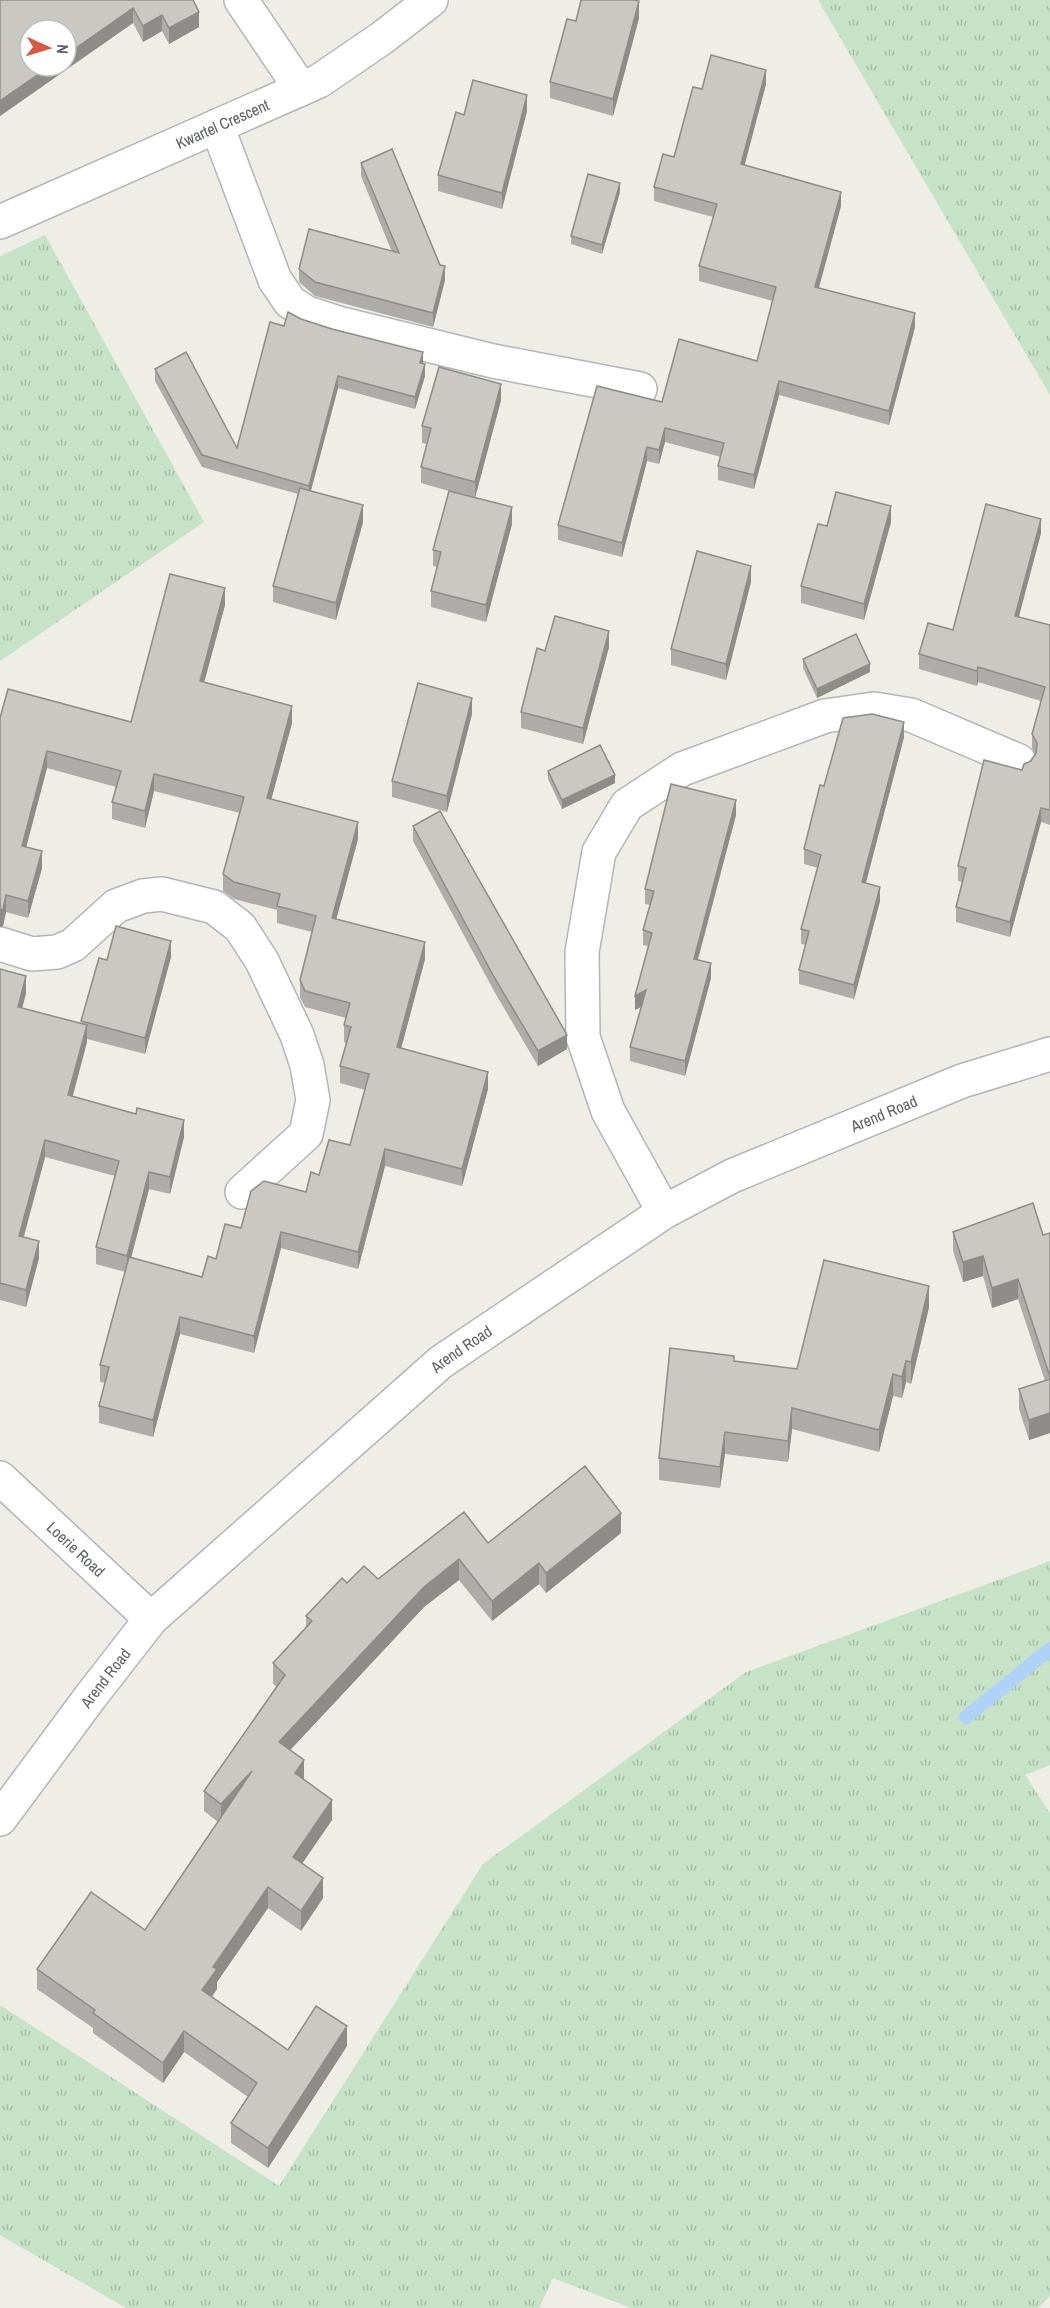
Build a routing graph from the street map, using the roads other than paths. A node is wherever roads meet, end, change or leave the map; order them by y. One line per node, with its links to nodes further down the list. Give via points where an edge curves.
1 (241, 0): 3 (street)
2 (431, 0): 3 (street, Kwartel Crescent, via 319,81)
3 (301, 88): 4 (street, Kwartel Crescent)
4 (217, 126): 5 (street, Kwartel Crescent); 6 (street, via 274,280 290,302 338,323 493,361)
5 (0, 222)
6 (640, 389)
7 (1019, 761): 11 (street, via 911,715 874,710 825,716 682,769 627,805 599,852 582,952 583,1037 608,1111)
8 (0, 944): 10 (street, via 32,954 57,952 73,945 116,906 153,895 214,907 240,927 262,961 297,1035 313,1100 306,1134)
9 (1050, 1054): 11 (street, Arend Road, via 962,1081 815,1140 732,1176)
10 (242, 1192)
11 (664, 1212): 13 (street, Arend Road, via 441,1362)
12 (0, 1478): 13 (street, Loerie Road)
13 (151, 1619): 14 (street, Arend Road)
14 (0, 1819)

